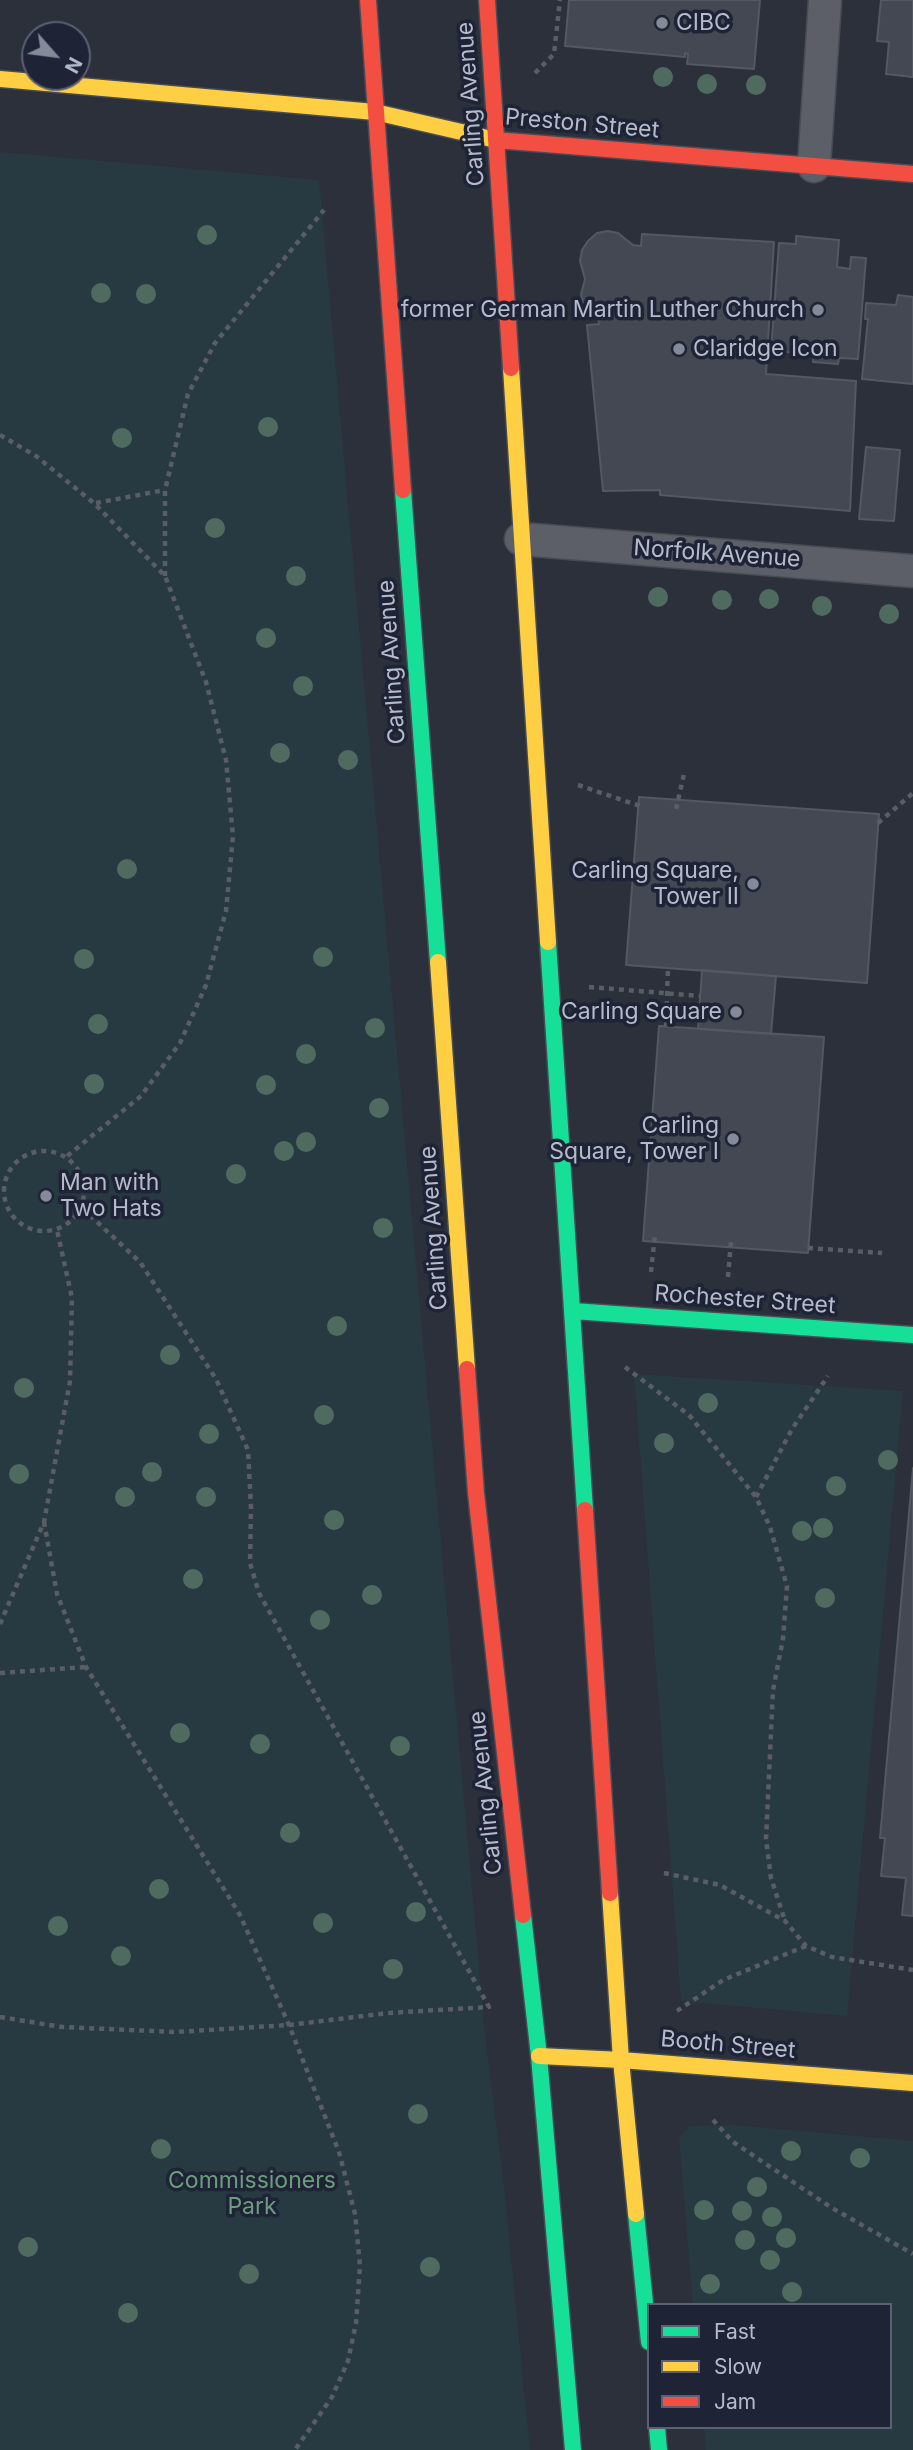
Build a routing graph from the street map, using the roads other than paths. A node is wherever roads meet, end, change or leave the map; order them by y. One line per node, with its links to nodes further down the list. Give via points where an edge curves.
1 (368, 0): 5 (main road, Carling Avenue)
2 (487, 0): 6 (main road, Carling Avenue)
3 (825, 0): 7 (street)
4 (0, 79): 5 (main road, Preston Street)
5 (375, 112): 6 (main road, Preston Street); 13 (main road, Carling Avenue, via 476,1493)
6 (496, 140): 7 (main road, Preston Street); 9 (main road, Carling Avenue)
7 (814, 166): 8 (main road, Preston Street)
8 (913, 174)
9 (521, 539): 10 (street, Norfolk Avenue); 11 (main road, Carling Avenue)
10 (913, 570)
11 (573, 1311): 12 (main road, Rochester Street); 14 (main road, Carling Avenue)
12 (913, 1335)
13 (539, 2056): 14 (main road, Booth Street); 18 (main road, Carling Avenue)
14 (621, 2060): 15 (main road, Booth Street); 16 (main road, Carling Avenue)
15 (913, 2083)
16 (647, 2322)
17 (657, 2429): 19 (main road)
18 (573, 2450)
19 (659, 2450)

